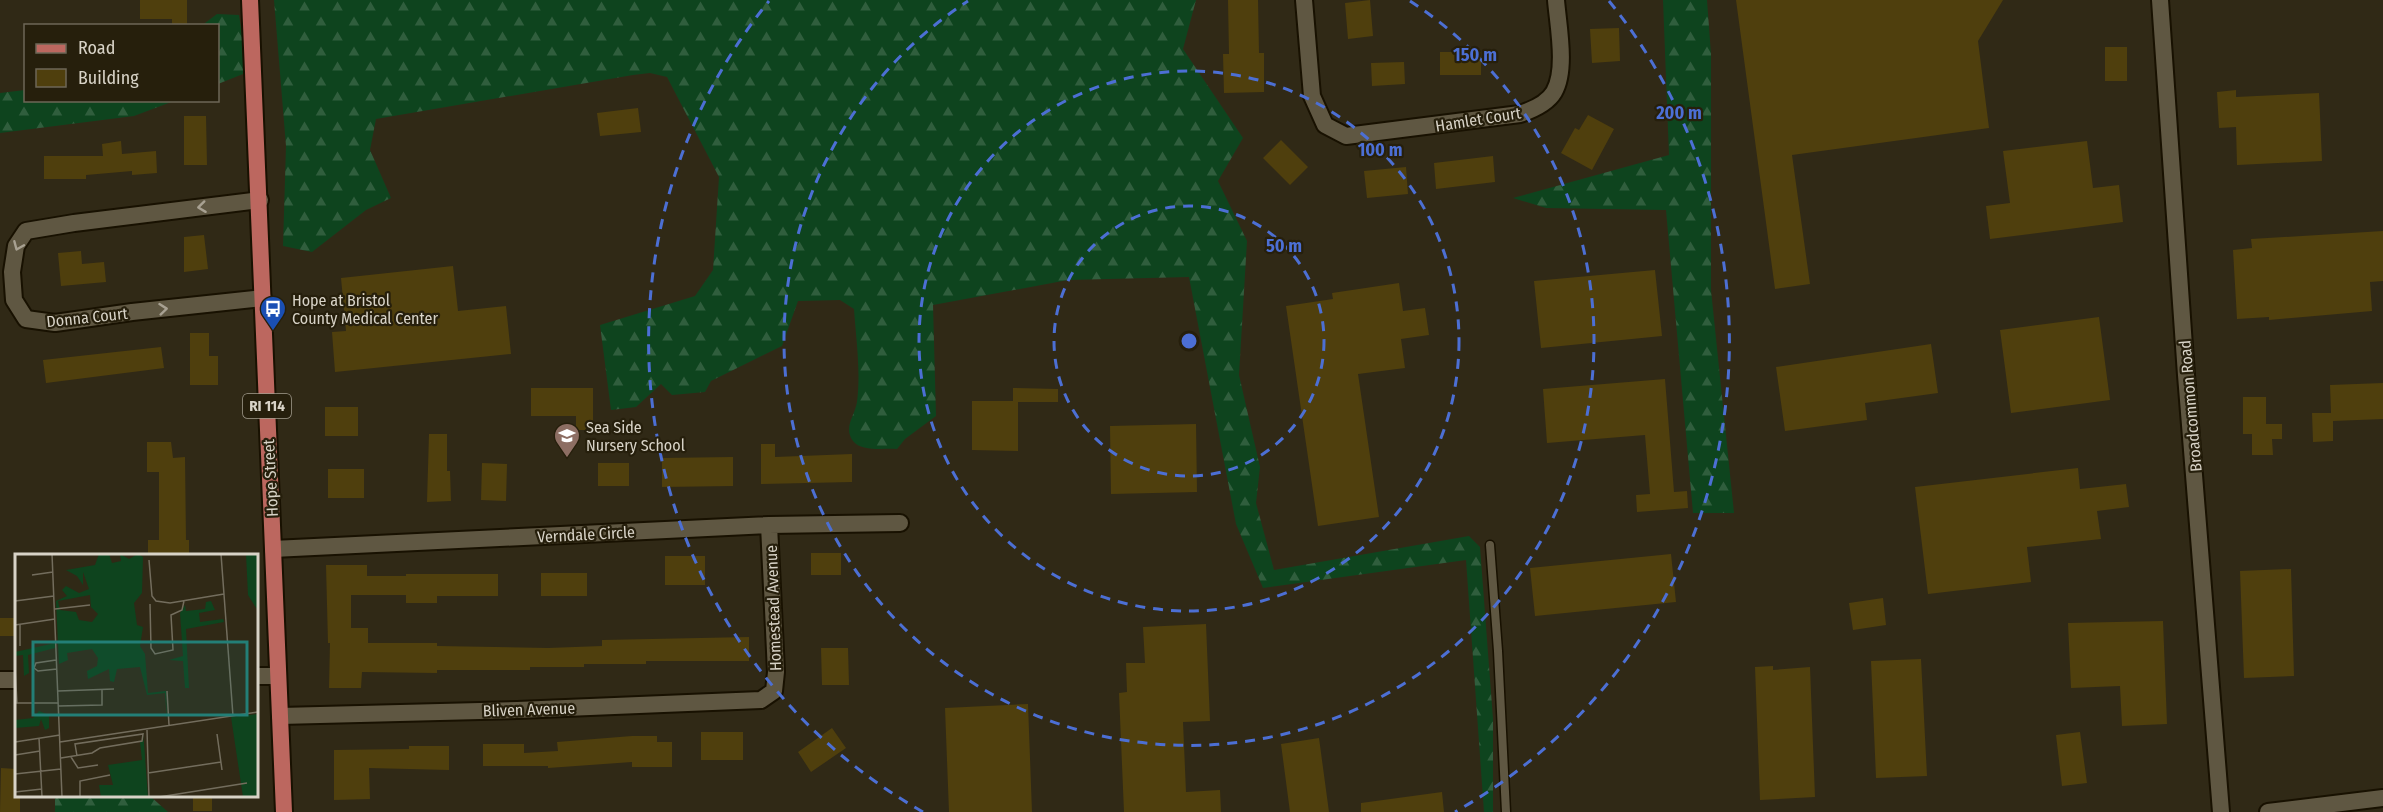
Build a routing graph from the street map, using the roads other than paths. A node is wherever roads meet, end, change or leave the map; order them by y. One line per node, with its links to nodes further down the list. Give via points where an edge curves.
1 (250, 0): 5 (main road, Hope Street / RI 114)
2 (1304, 0): 3 (street, Hamlet Court, via 1312,96 1325,125 1346,136 1520,114 1539,107 1554,93 1559,78)
3 (1556, 0)
4 (2160, 0): 20 (street, Broadcommon Road)
5 (260, 200): 6 (main road, Hope Street / RI 114); 6 (street, Donna Court, one-way to 6, via 26,231 14,252 12,285 14,300 26,319 55,323)
6 (263, 298): 10 (main road, Hope Street / RI 114)
7 (900, 523): 8 (street, Verndale Circle)
8 (770, 525): 10 (street, Verndale Circle); 15 (street, Homestead Avenue)
9 (1490, 545): 19 (lane)
10 (273, 549): 12 (main road, Hope Street / RI 114)
11 (258, 676): 12 (street)
12 (279, 676): 16 (main road, Hope Street / RI 114)
13 (15, 680): 14 (street)
14 (0, 681)
15 (774, 691): 16 (street, Bliven Avenue, via 754,701)
16 (280, 716): 18 (main road, Hope Street / RI 114)
17 (2383, 798): 21 (street)
18 (284, 812)
19 (1506, 812)
20 (2221, 812)
21 (2268, 812)

